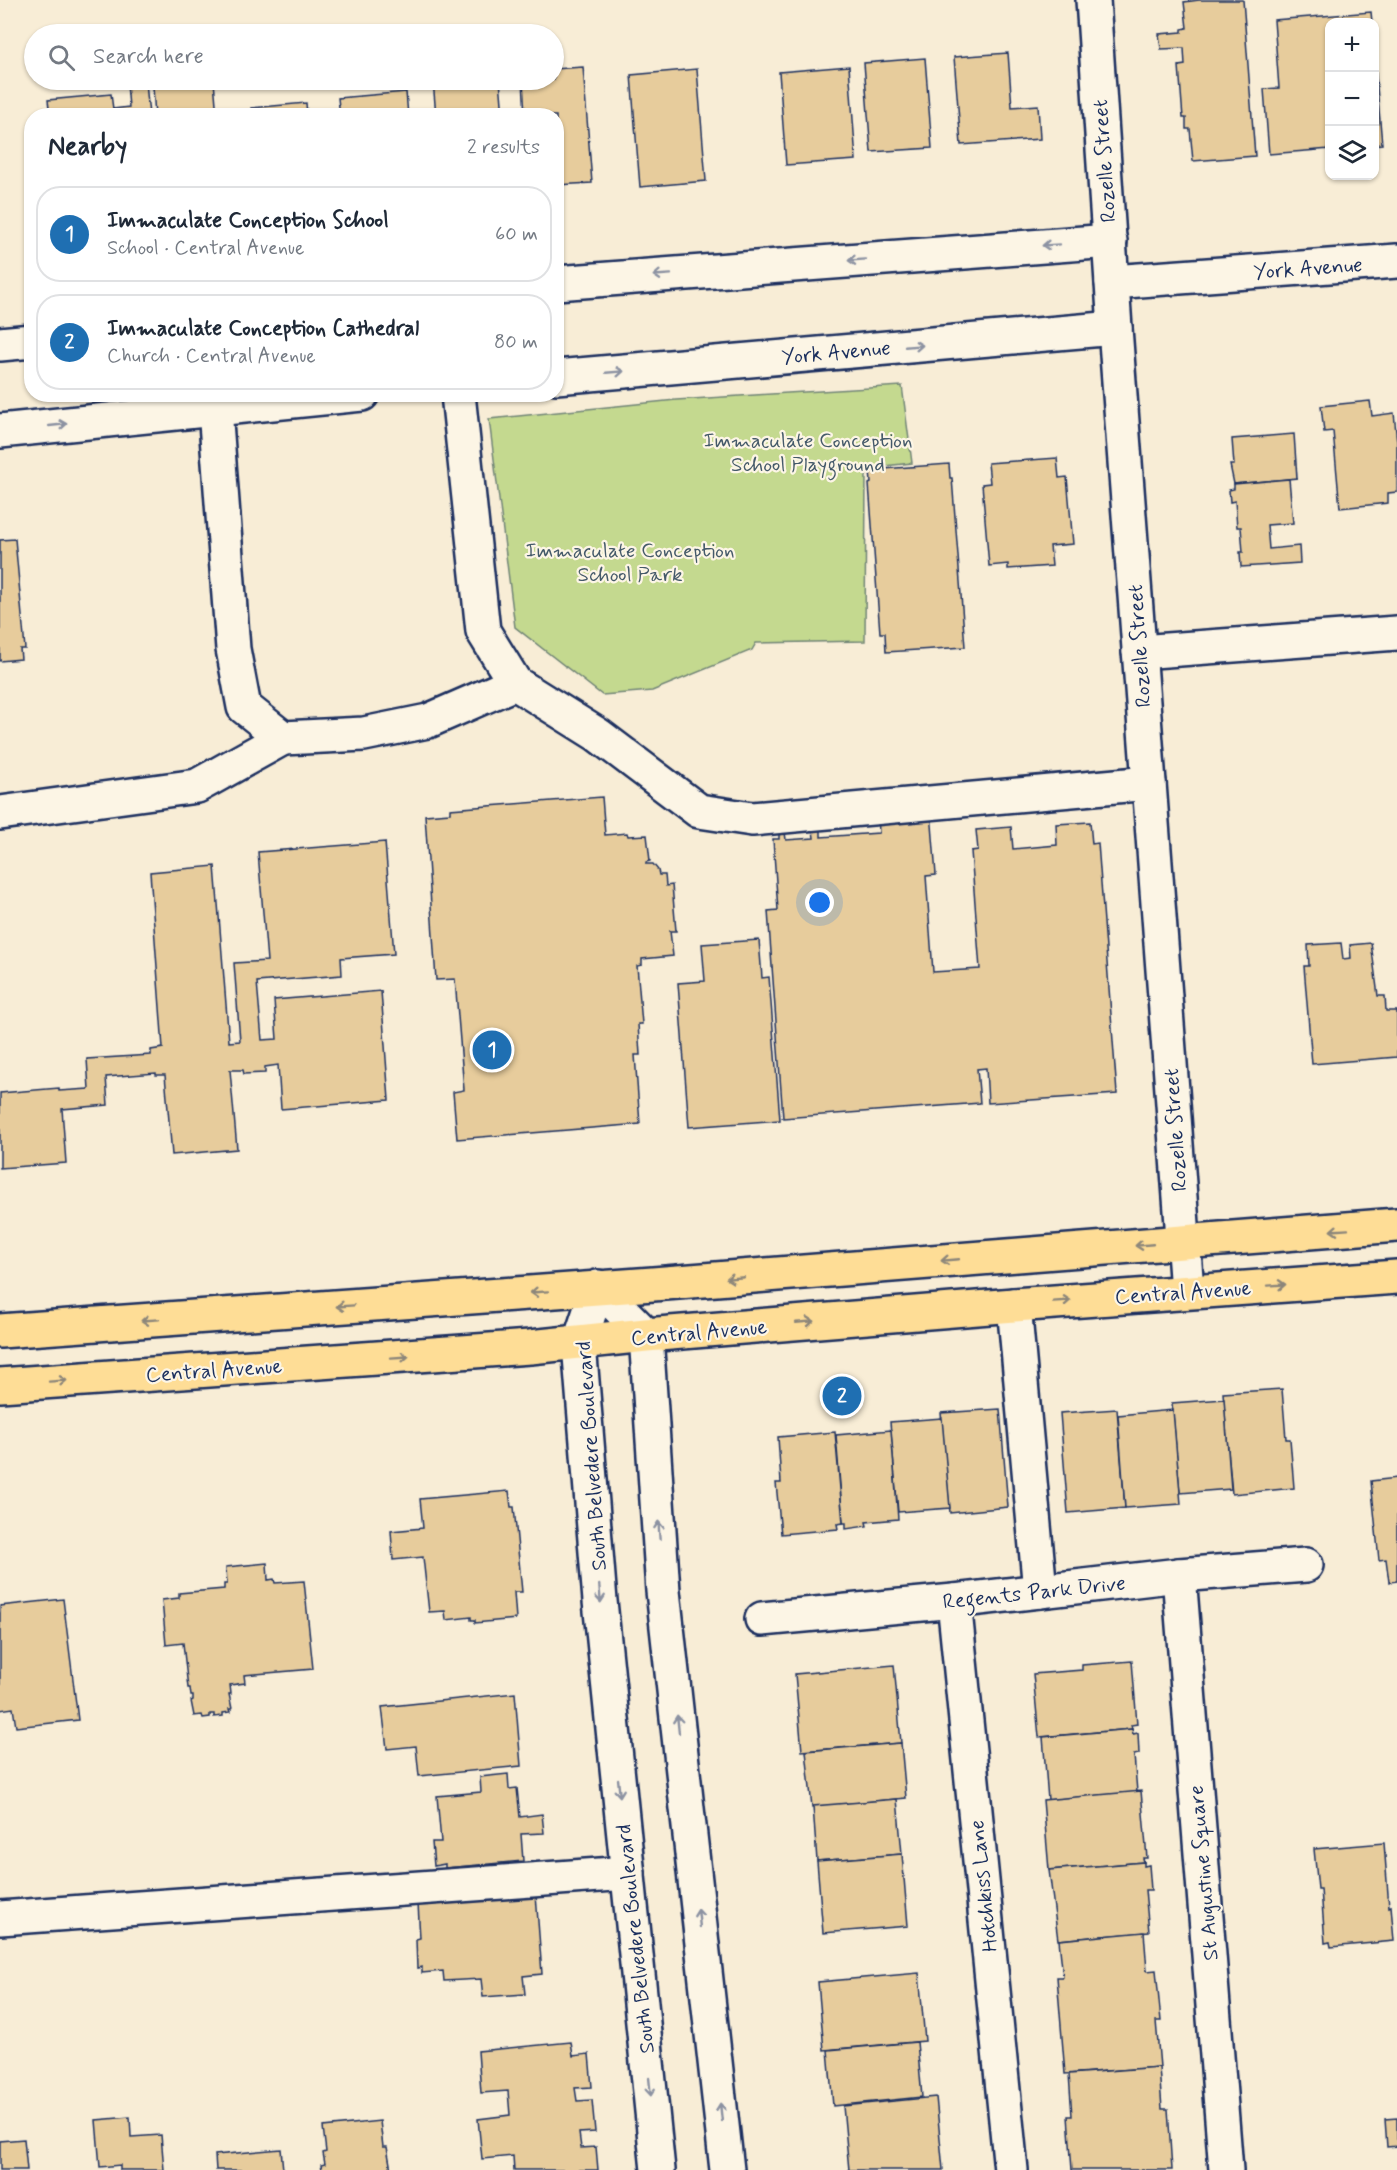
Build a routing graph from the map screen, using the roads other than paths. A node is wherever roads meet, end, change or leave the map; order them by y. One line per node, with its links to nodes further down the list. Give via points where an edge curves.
1 (1093, 0): 2 (street, Rozelle Street)
2 (1110, 241): 4 (street, one-way to 4); 5 (street, Rozelle Street)
3 (1397, 261): 5 (street, York Avenue)
4 (564, 282)
5 (1112, 282): 6 (street, Rozelle Street)
6 (1115, 328): 9 (street, York Avenue, one-way to 6); 15 (street, Rozelle Street)
7 (24, 342): 8 (street)
8 (0, 344)
9 (564, 376)
10 (254, 402): 12 (street)
11 (459, 402): 16 (street, via 483,631)
12 (215, 409): 13 (street, one-way to 12); 17 (street, via 233,649 244,707)
13 (0, 431)
14 (1397, 633): 15 (street)
15 (1139, 652): 18 (street, Rozelle Street)
16 (515, 683): 17 (street, via 428,721 364,734); 18 (street, via 598,735 699,811 752,819)
17 (283, 738): 19 (street, via 197,786)
18 (1149, 783): 21 (street, Rozelle Street)
19 (0, 813)
20 (1397, 1225): 21 (main road, one-way to 21)
21 (1183, 1242): 23 (main road, one-way to 23); 24 (street, Rozelle Street)
22 (1397, 1277): 24 (main road, Central Avenue, one-way to 22)
23 (598, 1287): 26 (main road, one-way to 26); 27 (street); 28 (street, South Belvedere Boulevard)
24 (1187, 1292): 25 (main road, Central Avenue, one-way to 24)
25 (1014, 1305): 27 (main road, Central Avenue, one-way to 25); 32 (street)
26 (0, 1331)
27 (646, 1335): 28 (main road, Central Avenue); 38 (street, one-way to 27, via 663,1591)
28 (579, 1344): 29 (main road, Central Avenue, one-way to 28); 35 (street, South Belvedere Boulevard, one-way to 35)
29 (0, 1385)
30 (1306, 1565): 31 (street, Regents Park Drive)
31 (1179, 1575): 32 (street, Regents Park Drive); 40 (street, St Augustine Square)
32 (1040, 1592): 33 (street, Regents Park Drive)
33 (954, 1601): 34 (street, Regents Park Drive); 39 (street, Hotchkiss Lane)
34 (762, 1619)
35 (628, 1873): 36 (street); 37 (street, South Belvedere Boulevard, one-way to 37)
36 (0, 1918)
37 (658, 2170)
38 (727, 2170)
39 (1011, 2170)
40 (1226, 2170)

